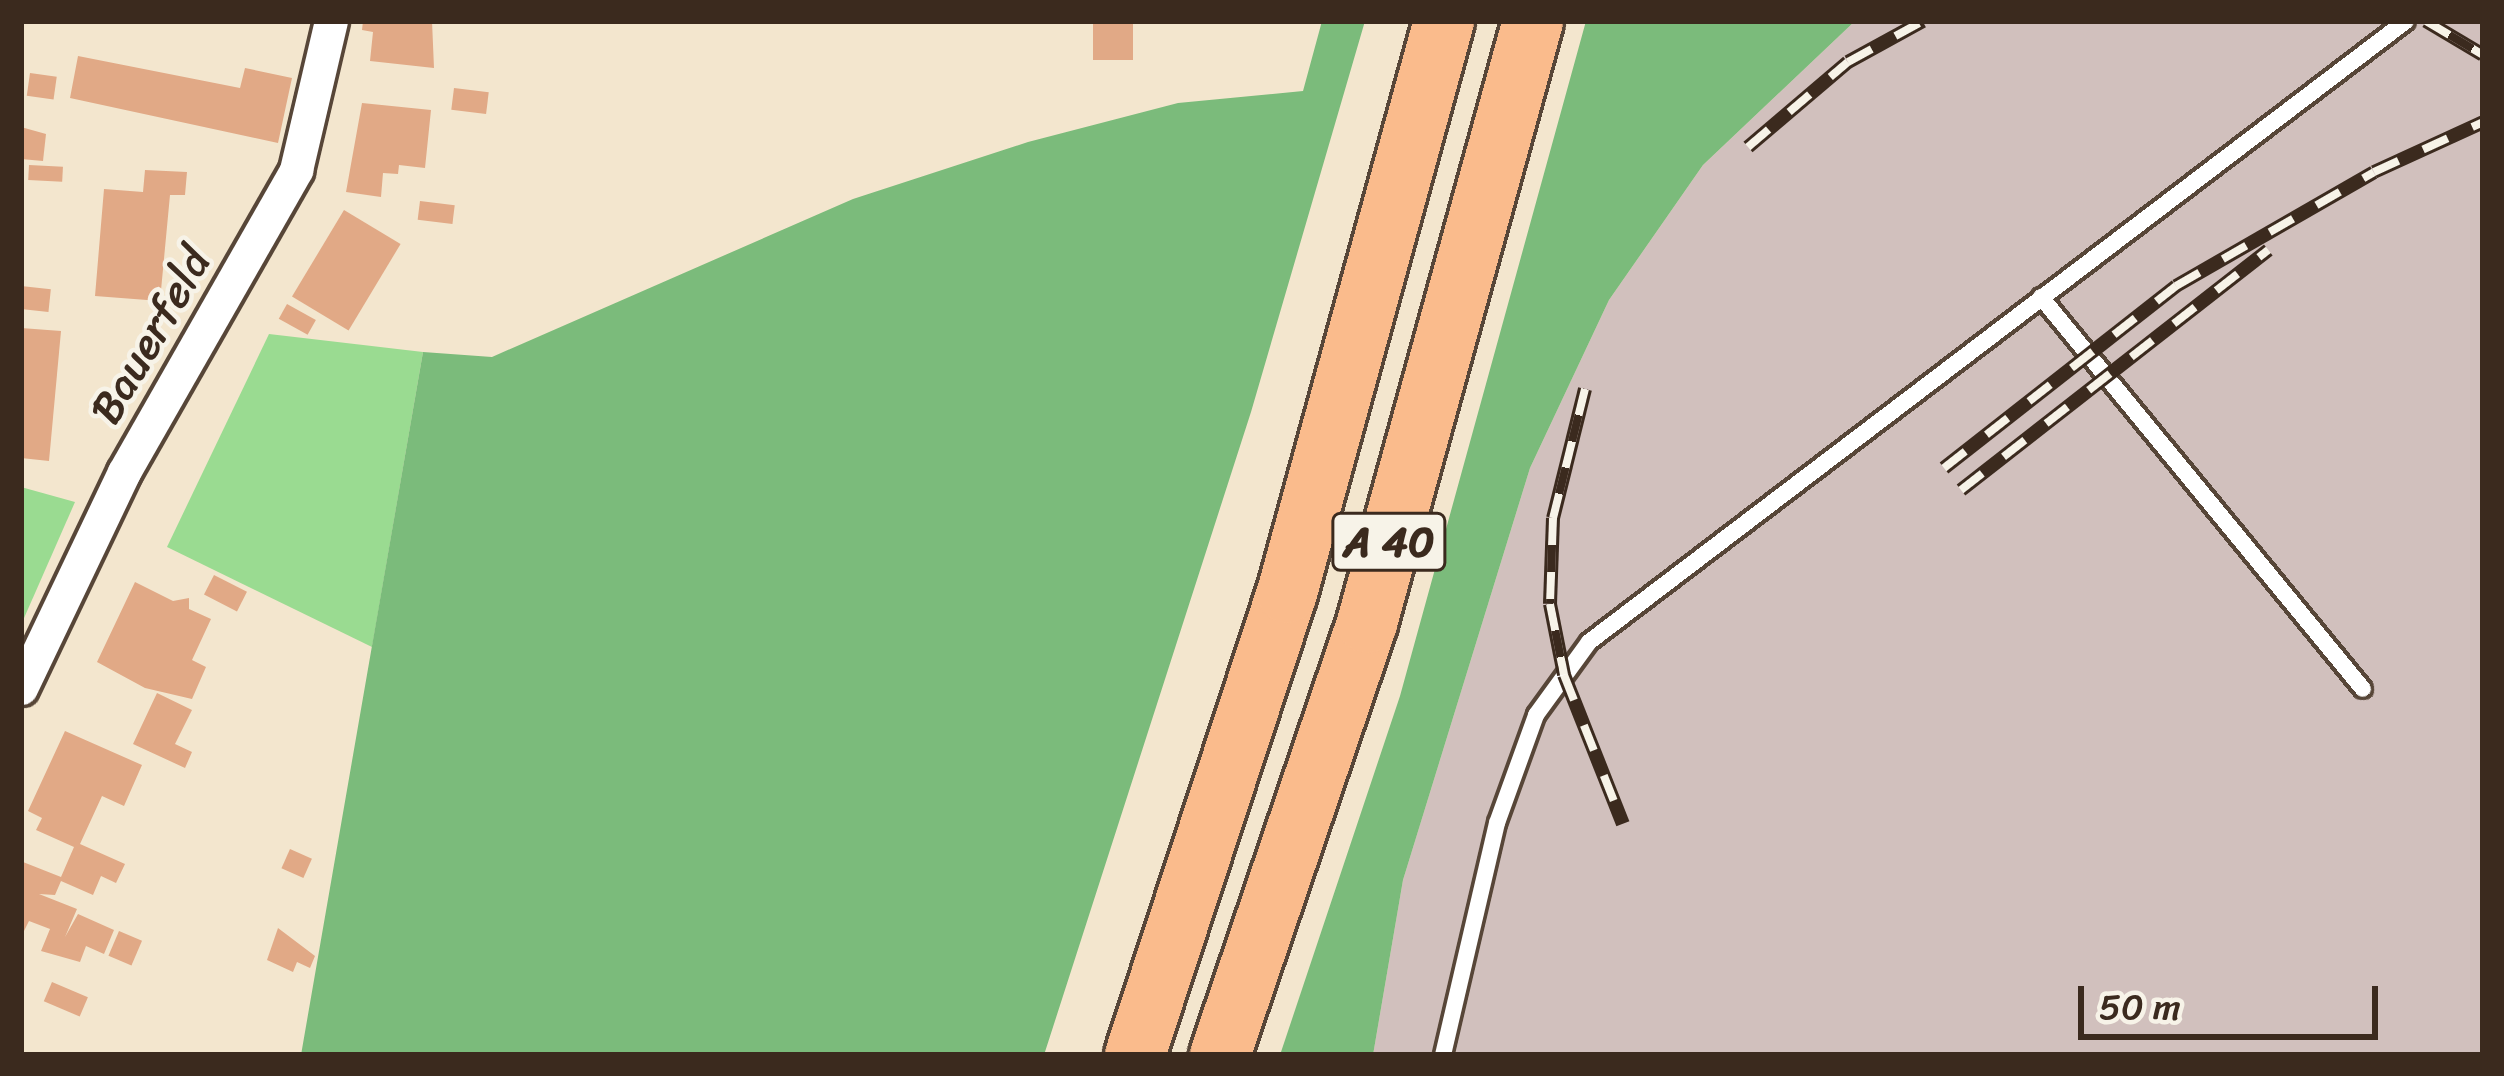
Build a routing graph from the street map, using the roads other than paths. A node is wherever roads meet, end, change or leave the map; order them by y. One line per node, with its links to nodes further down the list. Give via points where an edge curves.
1 (331, 21): 6 (street, Bauerfeld, via 296,170 124,472)
2 (1444, 21): 8 (highway, A 40, via 1287,593)
3 (1533, 21): 9 (highway, A 40, via 1367,623)
4 (2406, 21): 5 (lane)
5 (2041, 297): 7 (lane); 10 (lane, via 1589,642 1535,715 1497,823)
6 (21, 688)
7 (2363, 689)
8 (1135, 1055)
9 (1220, 1055)
10 (1443, 1055)

